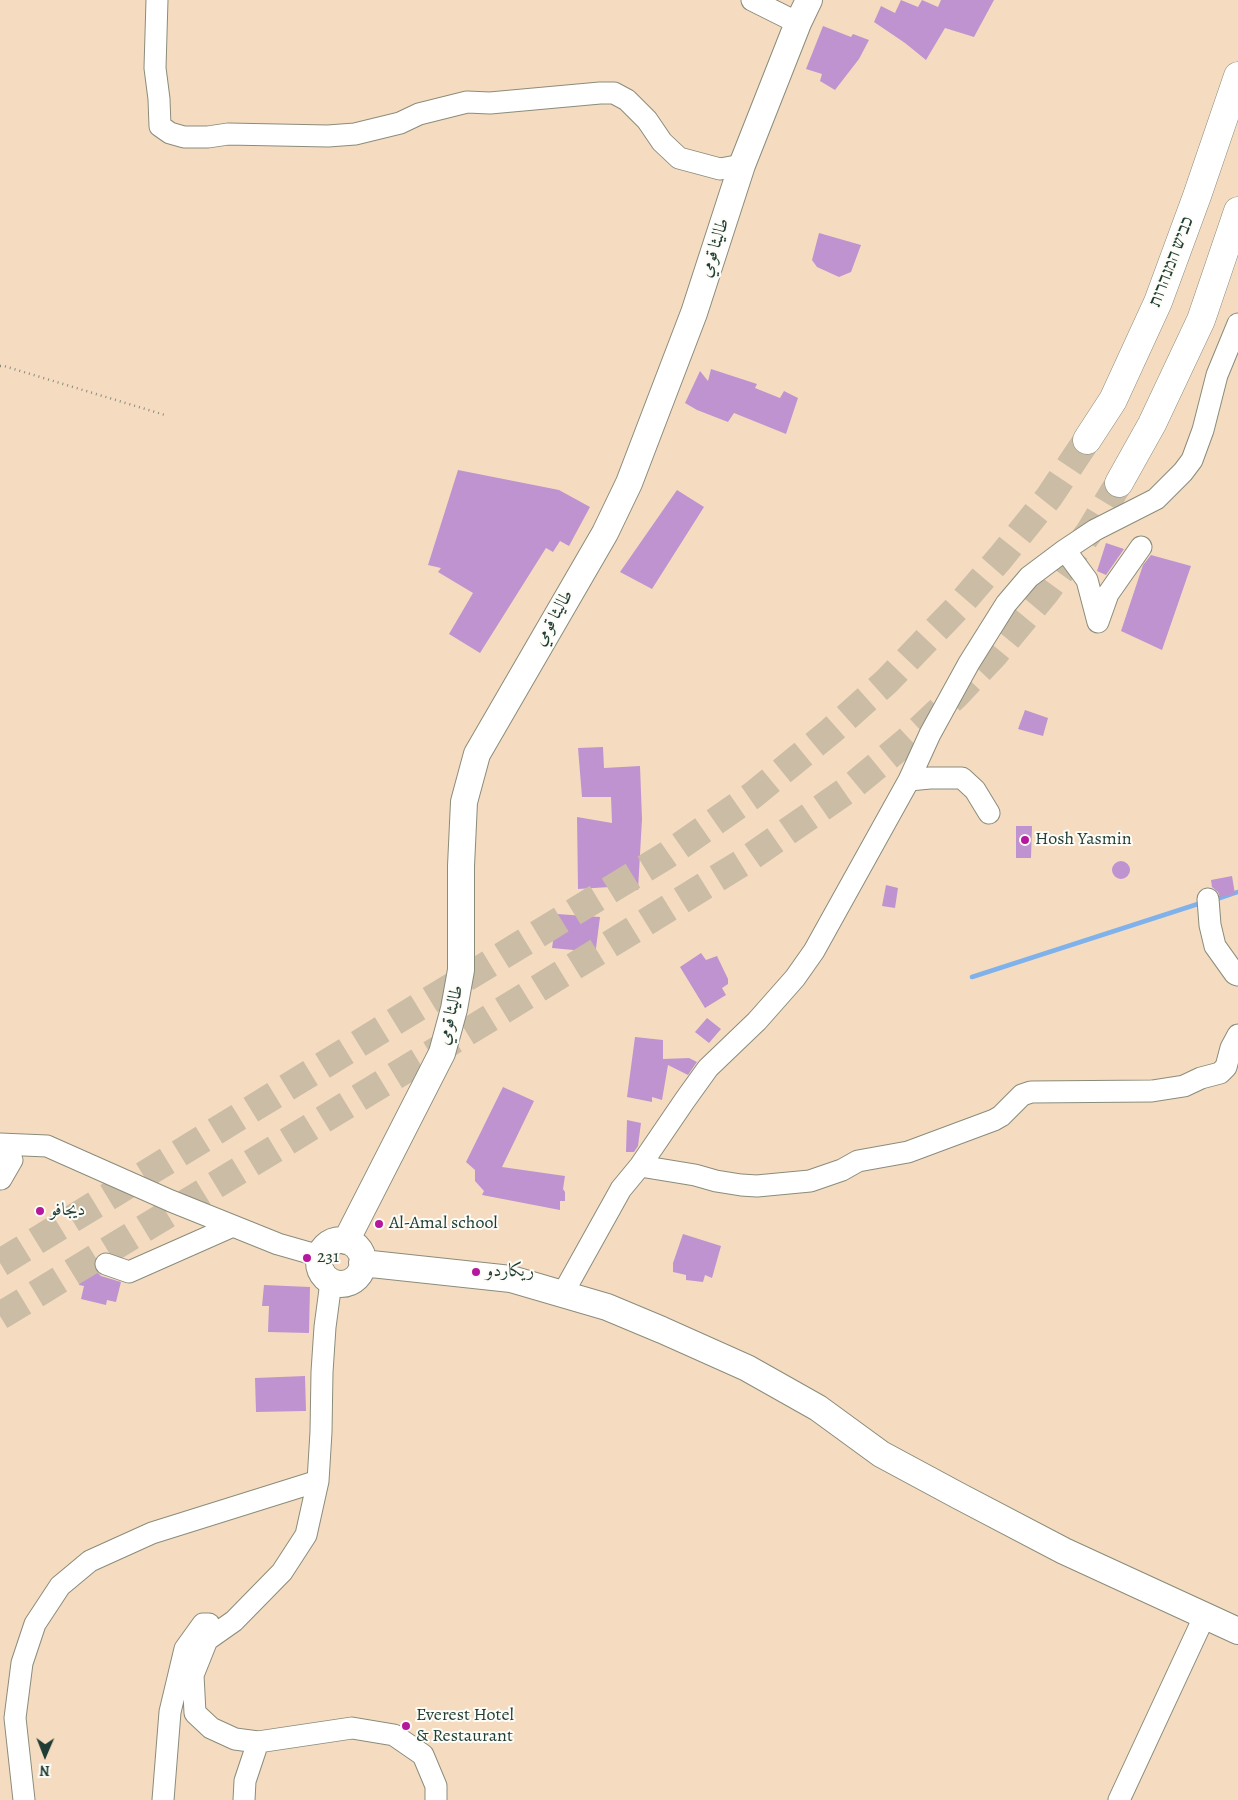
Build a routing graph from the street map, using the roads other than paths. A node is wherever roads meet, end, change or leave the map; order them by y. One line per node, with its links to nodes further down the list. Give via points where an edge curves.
1 (157, 0): 6 (street, via 155,68 160,126 184,137 355,134 467,102 614,93 627,100 647,120 662,142 679,158 720,169)
2 (752, 0): 4 (street)
3 (808, 0): 4 (main road, طاليثا قومي)
4 (798, 23): 6 (main road, طاليثا قومي)
5 (1238, 76): 9 (highway, כביש המנהרות, via 1158,302 1113,400)
6 (742, 164): 21 (main road, طاليثا قومي, via 694,314 628,483 605,533 477,754 464,802 462,970 454,1009 442,1052)
7 (1238, 211): 10 (highway, via 1201,320 1152,424)
8 (1238, 324): 12 (street, via 1217,375 1192,460 1183,472 1156,499 1095,530)
9 (1087, 440)
10 (1119, 483)
11 (1141, 546): 12 (street, via 1108,594 1098,622 1088,580)
12 (1065, 550): 13 (street, via 1030,577 1006,604 969,663)
13 (909, 780): 14 (street, via 962,778 975,790); 19 (street, via 814,951 757,1021 708,1068)
14 (988, 813)
15 (1208, 899): 16 (street, via 1214,946)
16 (1238, 975)
17 (1238, 1035): 19 (street, via 1226,1067 1220,1073 1184,1086 1152,1091 1031,1092 1022,1095 994,1120 908,1152 858,1161 810,1181 741,1185)
18 (0, 1144): 20 (street, via 47,1146)
19 (640, 1166): 26 (street, via 621,1189)
20 (234, 1226): 22 (street, via 278,1244); 24 (street, via 129,1272)
21 (346, 1241): 22 (main road, via 327,1245); 23 (main road, via 357,1248)
22 (320, 1256): 25 (main road, via 320,1268)
23 (362, 1263): 25 (main road, via 360,1273 350,1282); 26 (main road, via 511,1279)
24 (106, 1264)
25 (331, 1282): 27 (street, via 322,1372)
26 (562, 1295): 28 (main road, via 606,1307 747,1368 818,1408 881,1454 1064,1551)
27 (318, 1481): 29 (street, via 306,1535 282,1572); 32 (street, via 152,1533 90,1562 60,1586 36,1624 22,1663 15,1718)
28 (1205, 1615): 30 (main road); 36 (street)
29 (234, 1621): 31 (street, via 207,1640 193,1675 195,1712 210,1728 235,1739); 33 (street, via 203,1624 185,1649 170,1712)
30 (1238, 1631)
31 (258, 1742): 34 (street, via 245,1781); 35 (street, via 352,1728 394,1735 422,1754 436,1786)
32 (24, 1800)
33 (163, 1800)
34 (244, 1800)
35 (436, 1800)
36 (1119, 1800)

